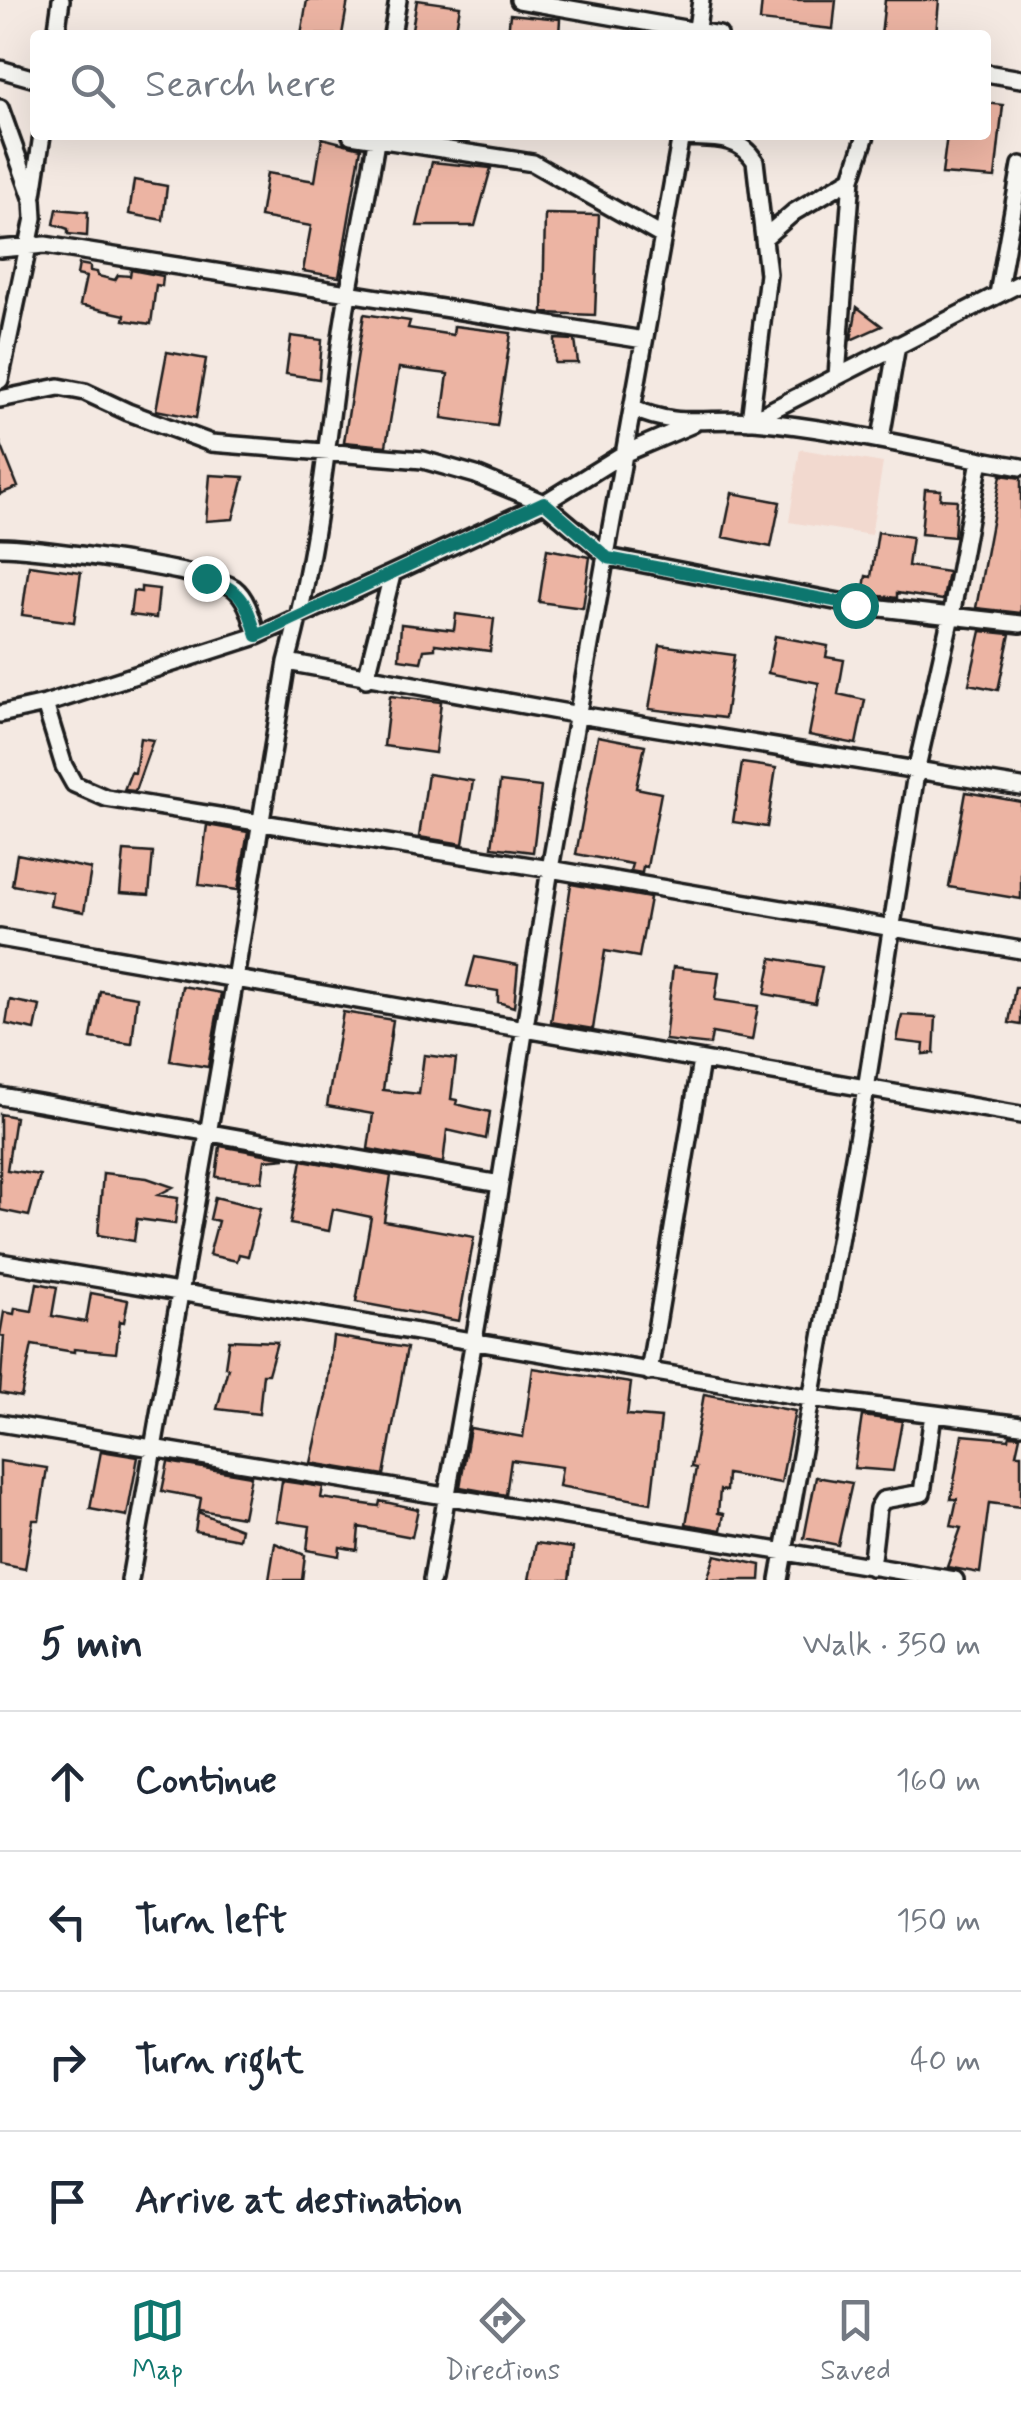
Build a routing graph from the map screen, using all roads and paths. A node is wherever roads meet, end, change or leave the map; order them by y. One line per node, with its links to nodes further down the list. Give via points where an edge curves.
1 (61, 0): 5 (street)
2 (398, 0): 6 (street)
3 (519, 0): 7 (street)
4 (701, 0): 8 (street)
5 (57, 30)
6 (393, 30)
7 (680, 30)
8 (696, 30)
9 (0, 69): 11 (street)
10 (991, 75): 12 (street)
11 (30, 78)
12 (1021, 78)
13 (0, 108): 22 (street)
14 (41, 140): 22 (street)
15 (376, 140): 29 (street)
16 (395, 140): 23 (street, via 532,163)
17 (680, 140): 23 (street)
18 (730, 140): 24 (street, via 755,162)
19 (864, 140): 21 (street)
20 (1021, 165): 28 (street)
21 (852, 178): 24 (street); 32 (street)
22 (32, 200): 25 (street)
23 (662, 236): 30 (street)
24 (765, 237): 36 (street, via 768,274)
25 (28, 244): 26 (street); 29 (street); 33 (street)
26 (0, 249)
27 (1021, 283): 28 (street)
28 (998, 294): 31 (street)
29 (348, 295): 30 (street); 39 (street)
30 (644, 340): 35 (street)
31 (897, 346): 32 (street); 38 (street)
32 (836, 376): 36 (street)
33 (0, 380)
34 (0, 399): 39 (street, via 60,387 211,443)
35 (632, 408): 37 (street); 40 (street)
36 (750, 421): 37 (street); 38 (street)
37 (693, 424): 40 (street)
38 (881, 438): 41 (street)
39 (326, 452): 43 (street, via 423,460); 48 (street)
40 (623, 454): 43 (street); 45 (street)
41 (980, 460): 42 (street); 47 (street)
42 (1021, 467)
43 (544, 502): 45 (street); 46 (street)
44 (0, 547): 50 (street, via 232,586)
45 (608, 558): 47 (street, via 855,605); 55 (street)
46 (392, 575): 48 (street); 52 (street)
47 (951, 616): 49 (street); 56 (street)
48 (299, 617): 50 (street); 51 (street)
49 (1021, 624)
50 (257, 636): 53 (street)
51 (287, 662): 52 (street); 58 (street)
52 (366, 679): 55 (street)
53 (45, 704): 54 (street); 58 (street, via 74,784 106,798)
54 (0, 714)
55 (578, 715): 56 (street); 59 (street)
56 (917, 768): 57 (street); 60 (street)
57 (1021, 786)
58 (261, 824): 59 (street); 63 (street)
59 (550, 869): 60 (street); 64 (street)
60 (892, 927): 62 (street); 66 (street)
61 (0, 938): 63 (street)
62 (1021, 950)
63 (236, 979): 64 (street); 69 (street)
64 (524, 1028): 65 (street); 70 (street)
65 (700, 1061): 66 (street); 74 (street)
66 (866, 1089): 68 (street); 75 (street)
67 (0, 1096): 69 (street)
68 (1021, 1115)
69 (208, 1133): 70 (street); 72 (street)
70 (500, 1184): 73 (street)
71 (0, 1262): 72 (street)
72 (178, 1293): 73 (street); 79 (street)
73 (474, 1343): 74 (street); 80 (street)
74 (649, 1372): 75 (street)
75 (810, 1398): 76 (street); 81 (street)
76 (933, 1414): 78 (street); 82 (street, via 922,1493 883,1500)
77 (0, 1423): 79 (street)
78 (1021, 1425)
79 (153, 1447): 80 (street); 83 (street)
80 (448, 1495): 81 (street); 84 (street)
81 (783, 1553): 82 (street); 85 (street)
82 (870, 1567): 86 (street)
83 (130, 1580)
84 (432, 1580)
85 (779, 1580)
86 (955, 1580)

